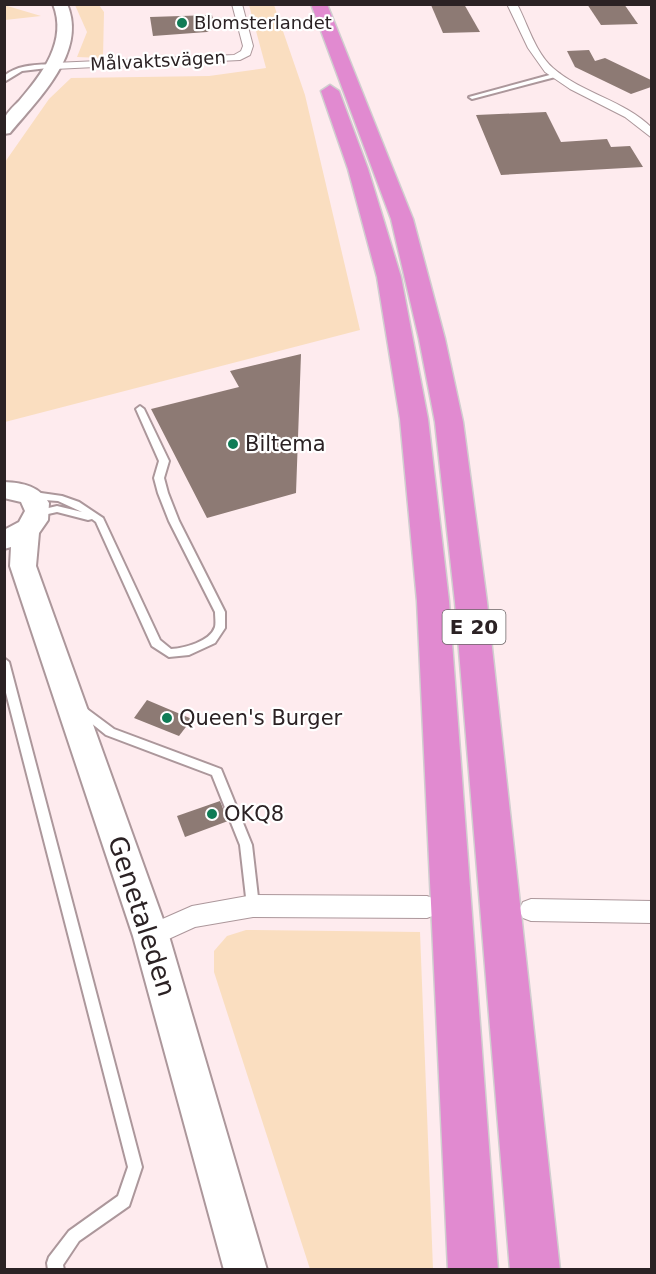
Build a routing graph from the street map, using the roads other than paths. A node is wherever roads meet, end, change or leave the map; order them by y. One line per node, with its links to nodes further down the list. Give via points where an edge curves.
1 (60, 4): 6 (main road, via 67,28)
2 (237, 4): 6 (street, Målvaktsvägen, via 248,46 246,53 236,58)
3 (298, 4): 26 (highway, E 20, via 374,220 402,342 414,419 433,601)
4 (319, 4): 27 (highway, E 20, via 402,219 449,422 473,614)
5 (512, 4): 8 (street, via 536,52)
6 (54, 66): 7 (lane); 11 (main road)
7 (7, 74): 9 (lane)
8 (557, 75): 10 (lane); 12 (street, via 641,121)
9 (4, 80)
10 (472, 97)
11 (4, 129)
12 (651, 135)
13 (140, 409): 15 (lane, via 164,461 159,478 174,521 220,612 220,628 214,639 177,653 170,653 156,643)
14 (17, 507): 15 (lane, via 57,509); 15 (lane, via 51,495); 16 (main road, Genetaleden)
15 (100, 520)
16 (14, 558): 18 (main road, Genetaleden)
17 (4, 662): 25 (lane, via 135,1167 124,1201 74,1236 55,1263)
18 (70, 700): 19 (lane, via 110,732 216,772 246,845); 23 (main road, Genetaleden)
19 (253, 906): 20 (street); 23 (street, via 192,917)
20 (427, 907)
21 (531, 910): 22 (street)
22 (651, 912)
23 (151, 936): 24 (main road, Genetaleden)
24 (238, 1267)
25 (56, 1269)
26 (473, 1269)
27 (535, 1269)

